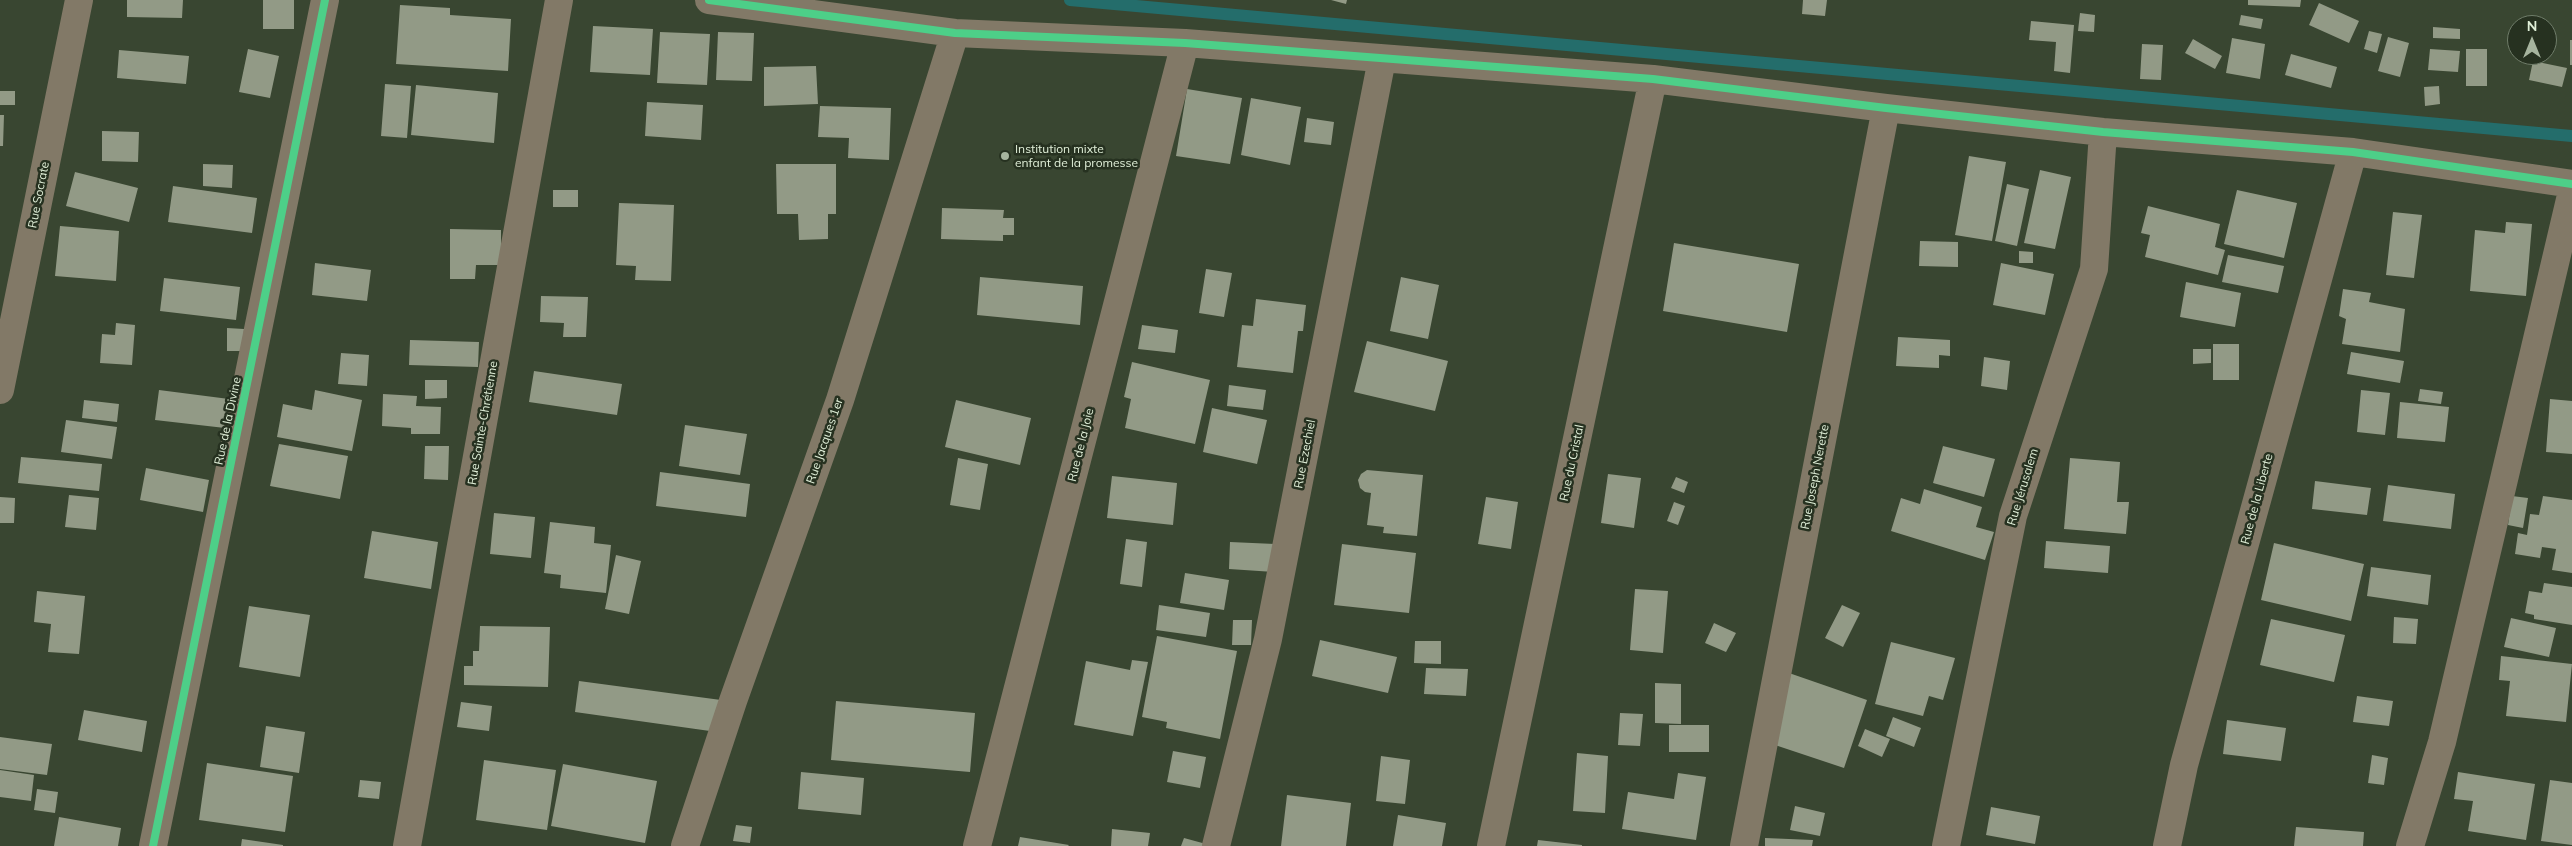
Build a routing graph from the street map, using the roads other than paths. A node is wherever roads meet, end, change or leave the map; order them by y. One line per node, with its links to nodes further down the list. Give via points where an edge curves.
1 (79, 0): 14 (street, Rue Socrate)
2 (326, 0): 15 (street, Rue de la Divine)
3 (558, 0): 16 (street, Rue Sainte-Chrétienne)
4 (709, 0): 5 (street)
5 (955, 33): 6 (street); 17 (street, Rue Jacques 1er, via 840,400 726,719)
6 (1185, 43): 7 (street); 18 (street, Rue de la Joie)
7 (1382, 59): 8 (street); 19 (street, Rue Ezechiel, via 1268,639)
8 (1653, 79): 9 (street); 20 (street, Rue du Cristal)
9 (1886, 108): 10 (street); 21 (street, Rue Joseph Nerette)
10 (2103, 132): 11 (street); 22 (street, Rue Jérusalem, via 2094,269 2013,516)
11 (2353, 152): 12 (street); 23 (street, Rue de la Liberte, via 2184,765)
12 (2572, 184)
13 (2572, 191): 24 (street, via 2442,742)
14 (0, 390)
15 (153, 846)
16 (407, 846)
17 (685, 846)
18 (977, 846)
19 (1216, 846)
20 (1491, 846)
21 (1744, 846)
22 (1946, 846)
23 (2167, 846)
24 (2410, 846)

